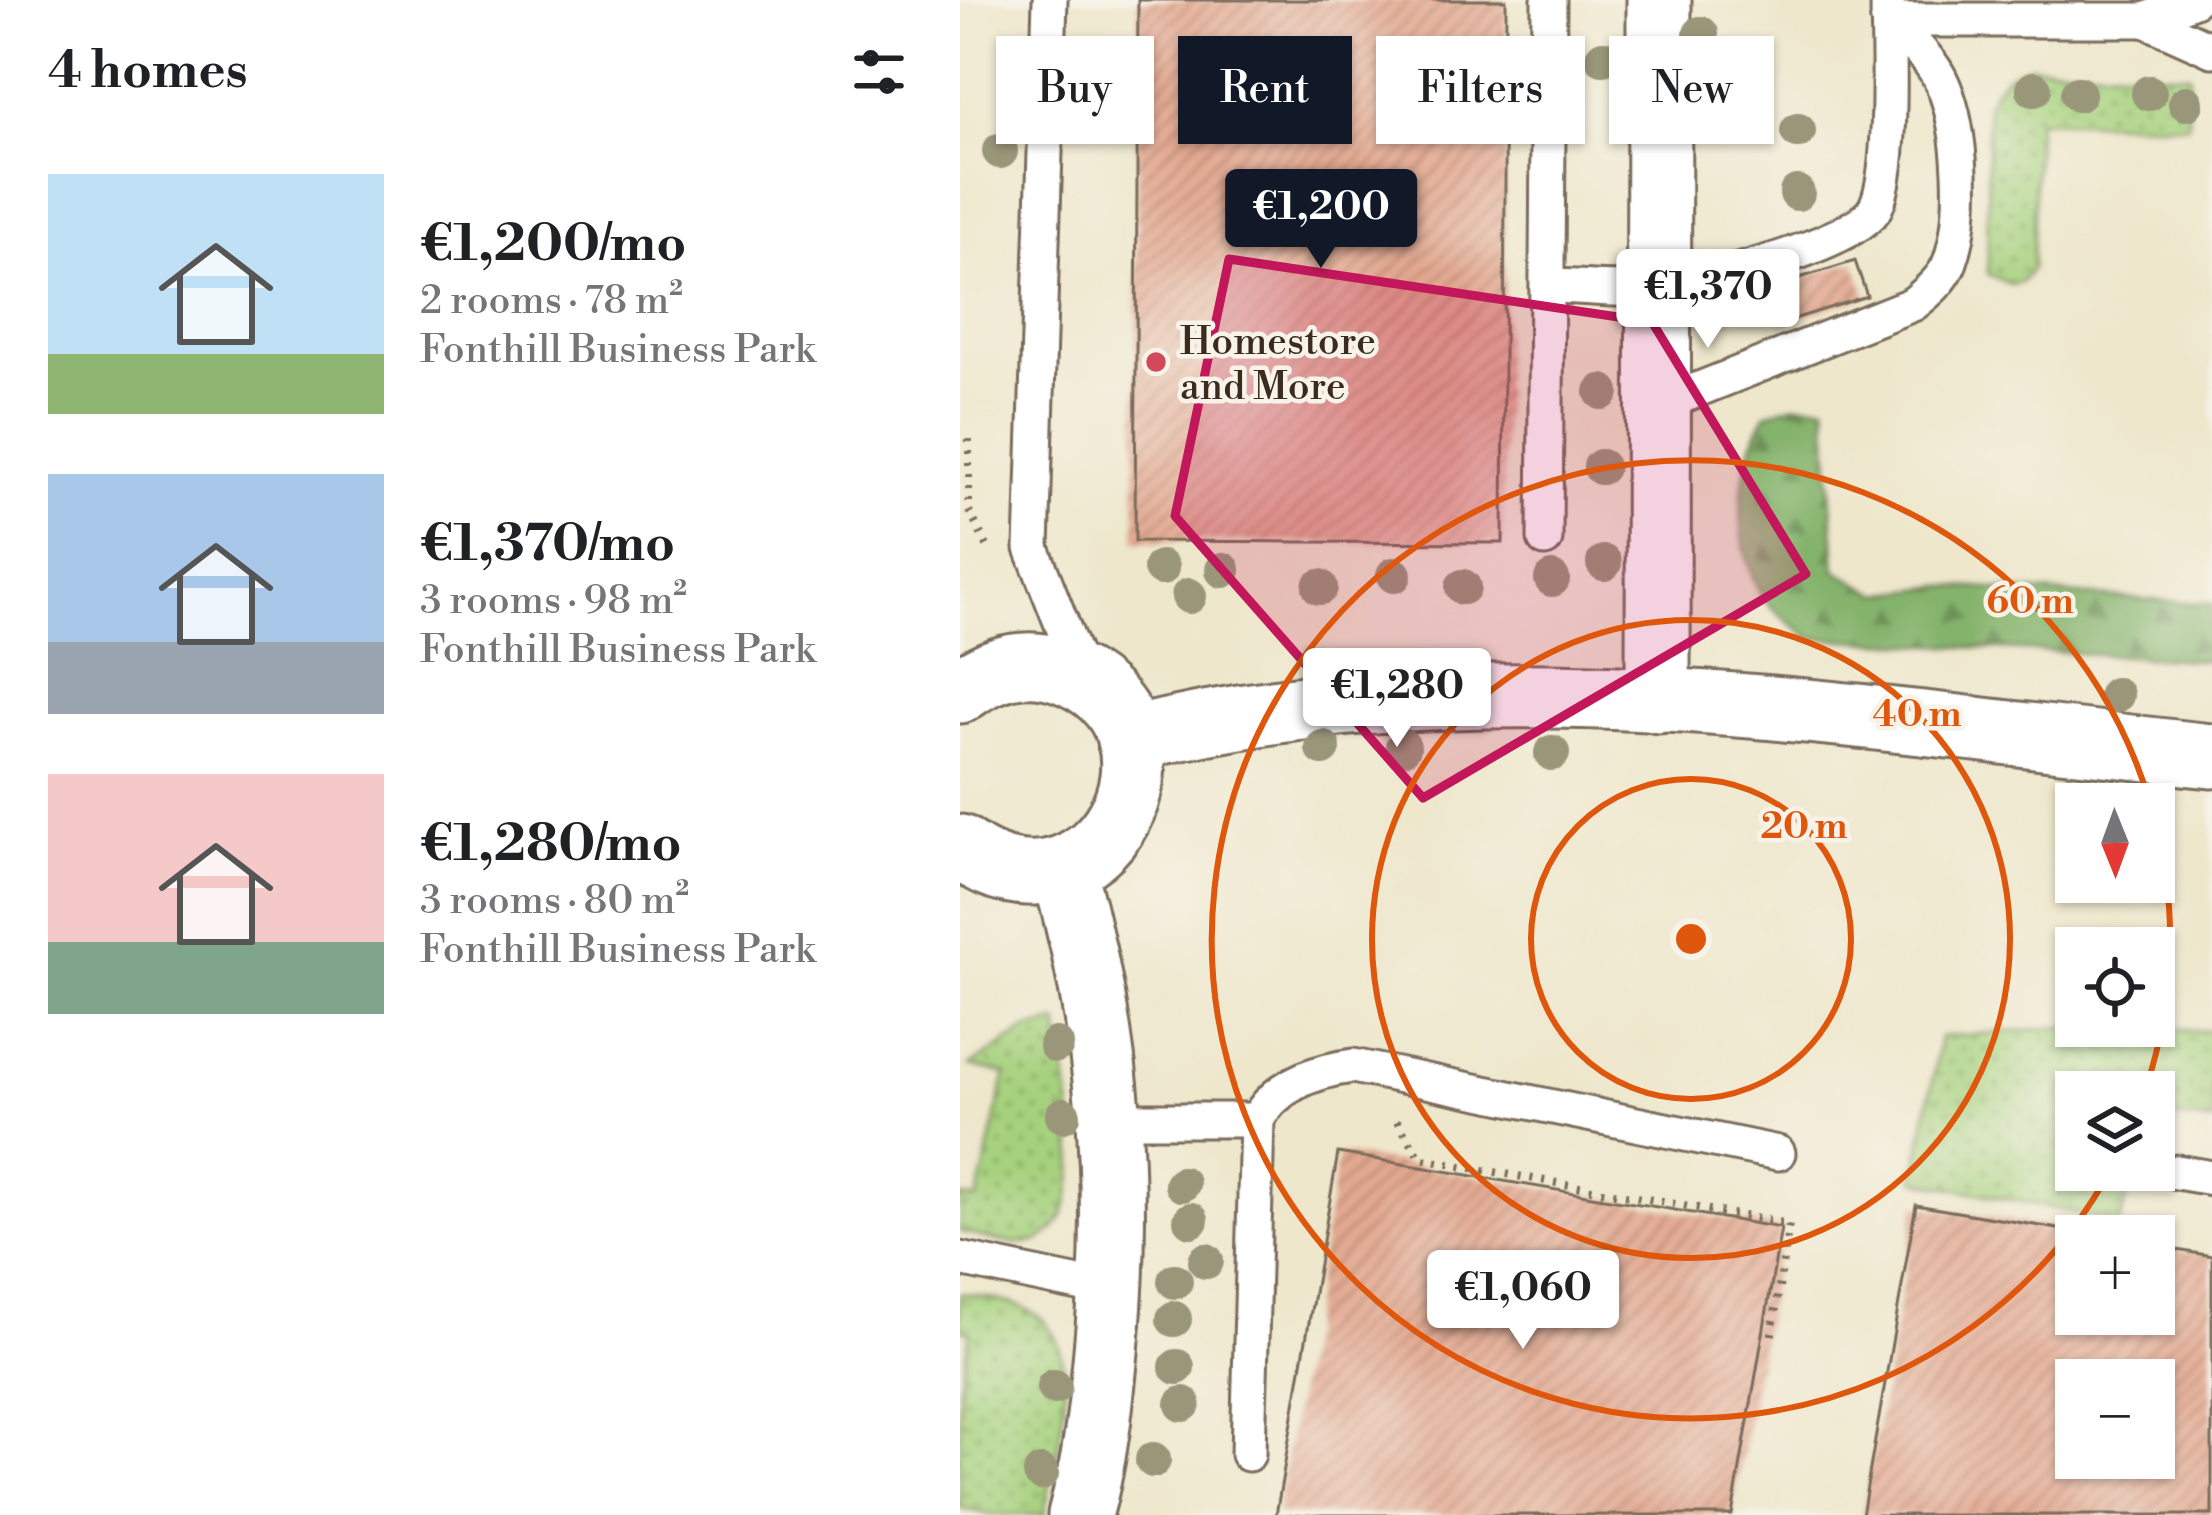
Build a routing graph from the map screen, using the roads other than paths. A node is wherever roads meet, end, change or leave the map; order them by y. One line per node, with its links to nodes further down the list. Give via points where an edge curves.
1 (1050, 0): 12 (lane, via 1032,548)
2 (1549, 0): 8 (lane)
3 (1659, 0): 9 (street)
4 (2194, 0): 6 (lane)
5 (1888, 10): 6 (lane); 9 (lane, via 1887,147 1875,209 1827,241); 10 (lane, via 1944,85 1954,125 1960,177 1950,264 1913,304)
6 (2145, 20): 7 (lane)
7 (2212, 50)
8 (1548, 286): 9 (lane); 11 (lane)
9 (1659, 288): 10 (street)
10 (1658, 405): 14 (street)
11 (1545, 539)
12 (1084, 679): 13 (street, via 1014,664); 15 (street, via 1119,716)
13 (960, 691)
14 (1658, 701): 15 (street, via 1392,700 1283,709); 16 (street)
15 (1129, 740): 18 (street, via 1128,802 1091,853)
16 (2212, 756)
17 (966, 854): 18 (street, via 1006,872)
18 (1063, 868): 19 (street, via 1097,1010)
19 (1111, 1120): 20 (lane); 25 (street)
20 (1257, 1120): 21 (lane, via 1266,1103 1302,1079 1353,1066); 26 (lane)
21 (1778, 1153)
22 (2177, 1172): 23 (lane)
23 (2212, 1178)
24 (960, 1259): 25 (lane)
25 (1112, 1292): 27 (street)
26 (1249, 1454)
27 (1080, 1515)

